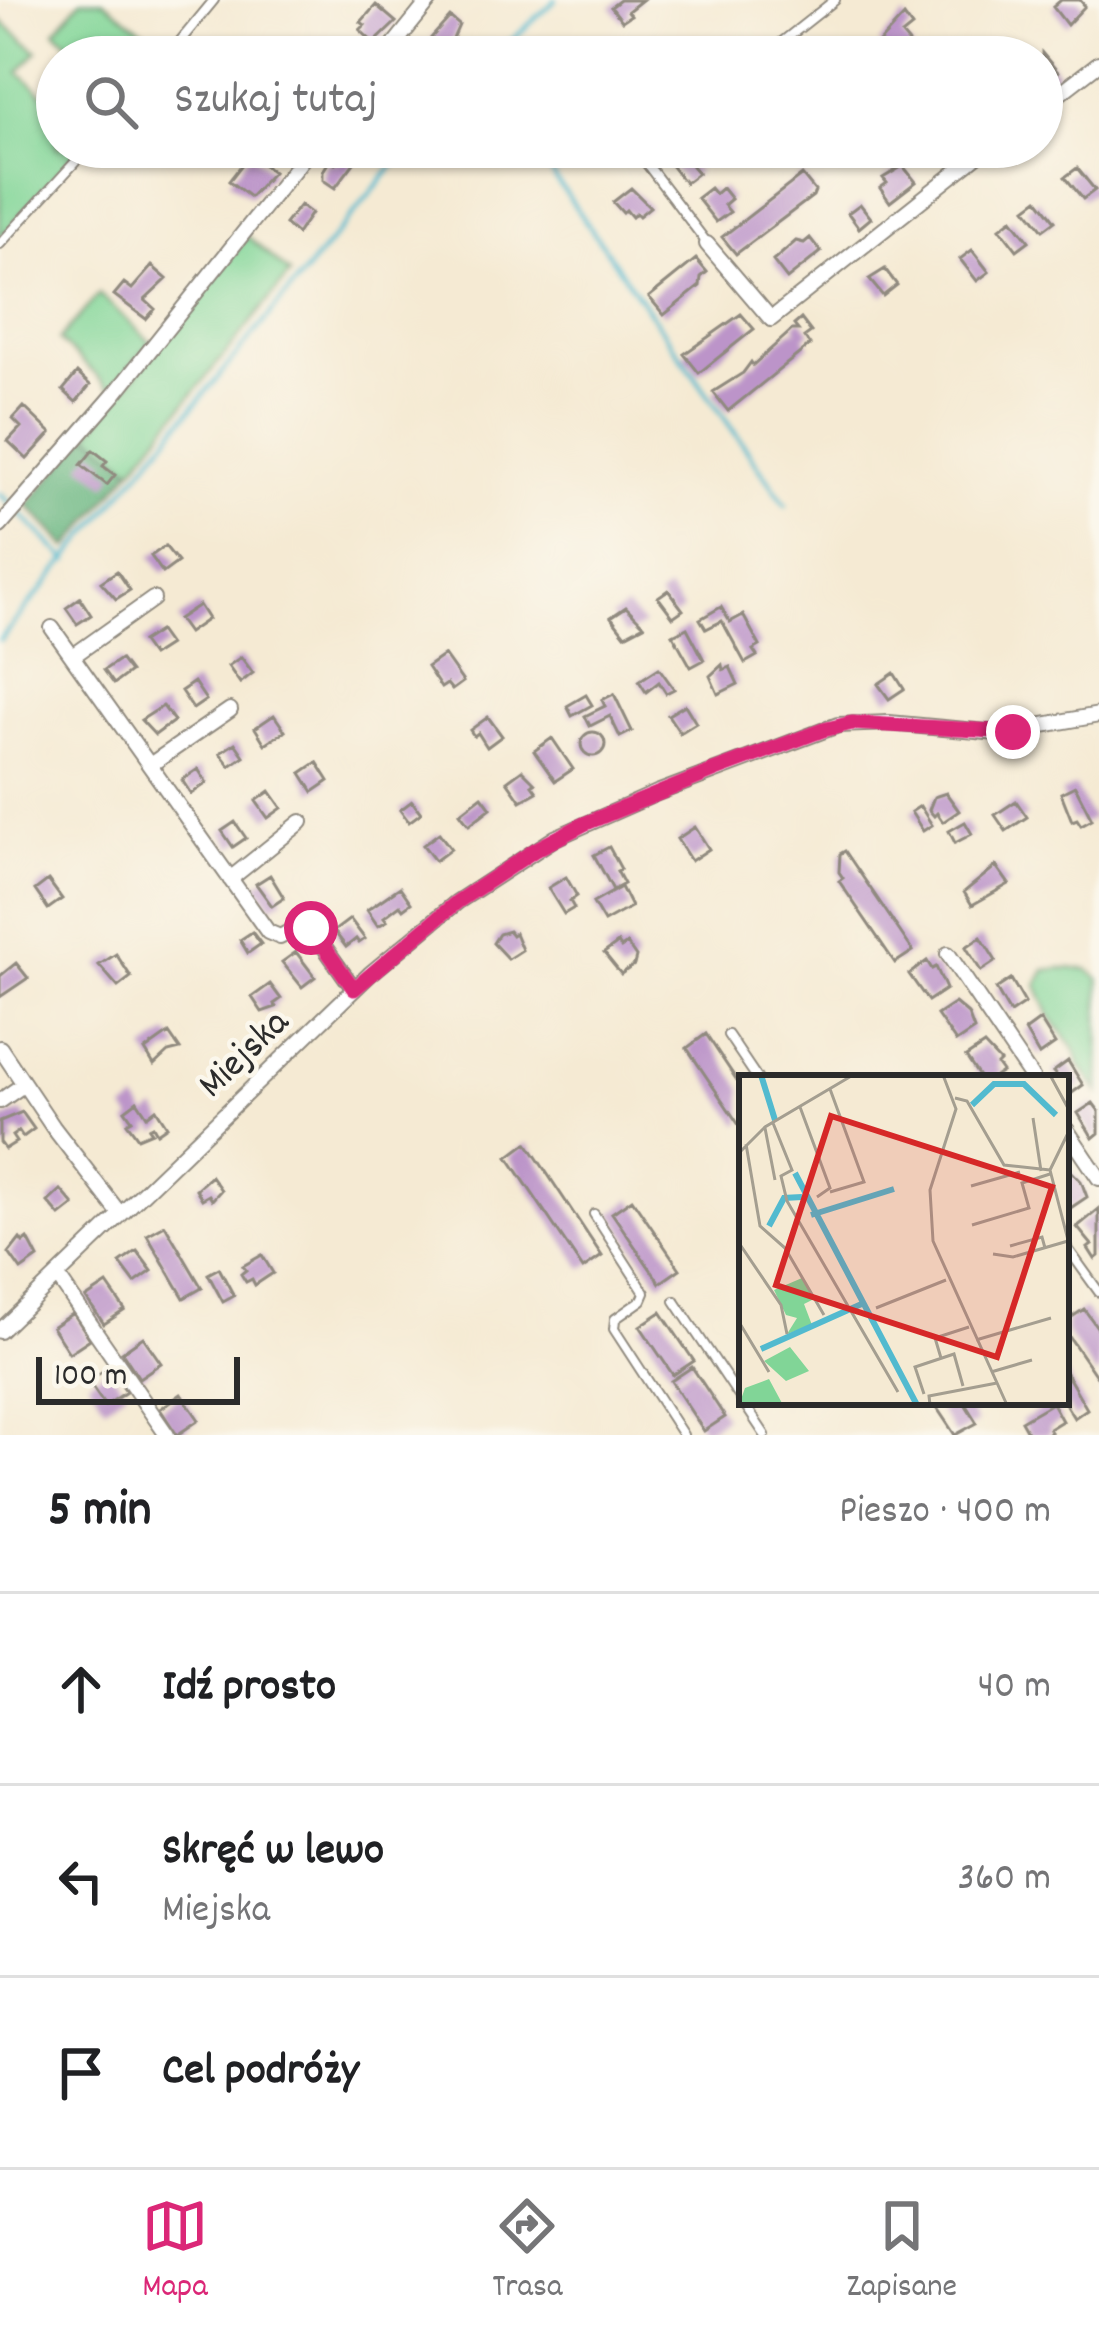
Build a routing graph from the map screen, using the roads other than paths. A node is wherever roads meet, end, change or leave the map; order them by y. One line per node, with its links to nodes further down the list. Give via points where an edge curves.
1 (214, 0): 4 (lane)
2 (430, 0): 5 (street)
3 (835, 0): 6 (lane)
4 (184, 36)
5 (401, 36)
6 (790, 36)
7 (1099, 63): 8 (street)
8 (1063, 91)
9 (70, 168): 13 (lane)
10 (295, 168): 15 (street)
11 (650, 168): 14 (lane)
12 (962, 168): 14 (street, via 770,320)
13 (0, 244)
14 (707, 244)
15 (5, 520)
16 (153, 599): 18 (street)
17 (52, 628): 18 (street)
18 (73, 656): 21 (street)
19 (230, 710): 21 (street)
20 (1099, 715): 25 (street, Miejska, via 1013,732 869,722 803,736 555,838 457,902)
21 (150, 765): 23 (street)
22 (301, 822): 23 (street)
23 (230, 879): 25 (street, via 274,937 311,928)
24 (948, 954): 29 (street)
25 (354, 989): 34 (street, Miejska)
26 (728, 1036): 28 (lane)
27 (0, 1048): 30 (street)
28 (755, 1075)
29 (1030, 1075)
30 (23, 1085): 31 (street); 34 (street)
31 (0, 1101)
32 (1069, 1133): 33 (street)
33 (1099, 1178)
34 (121, 1214): 37 (street, Miejska)
35 (594, 1214): 44 (lane, via 645,1293 614,1329)
36 (1069, 1250): 38 (lane)
37 (57, 1276): 40 (street, Miejska); 43 (street)
38 (1099, 1292)
39 (675, 1301): 41 (lane)
40 (0, 1331)
41 (739, 1397)
42 (745, 1405): 45 (lane)
43 (167, 1435)
44 (683, 1435)
45 (765, 1435)

